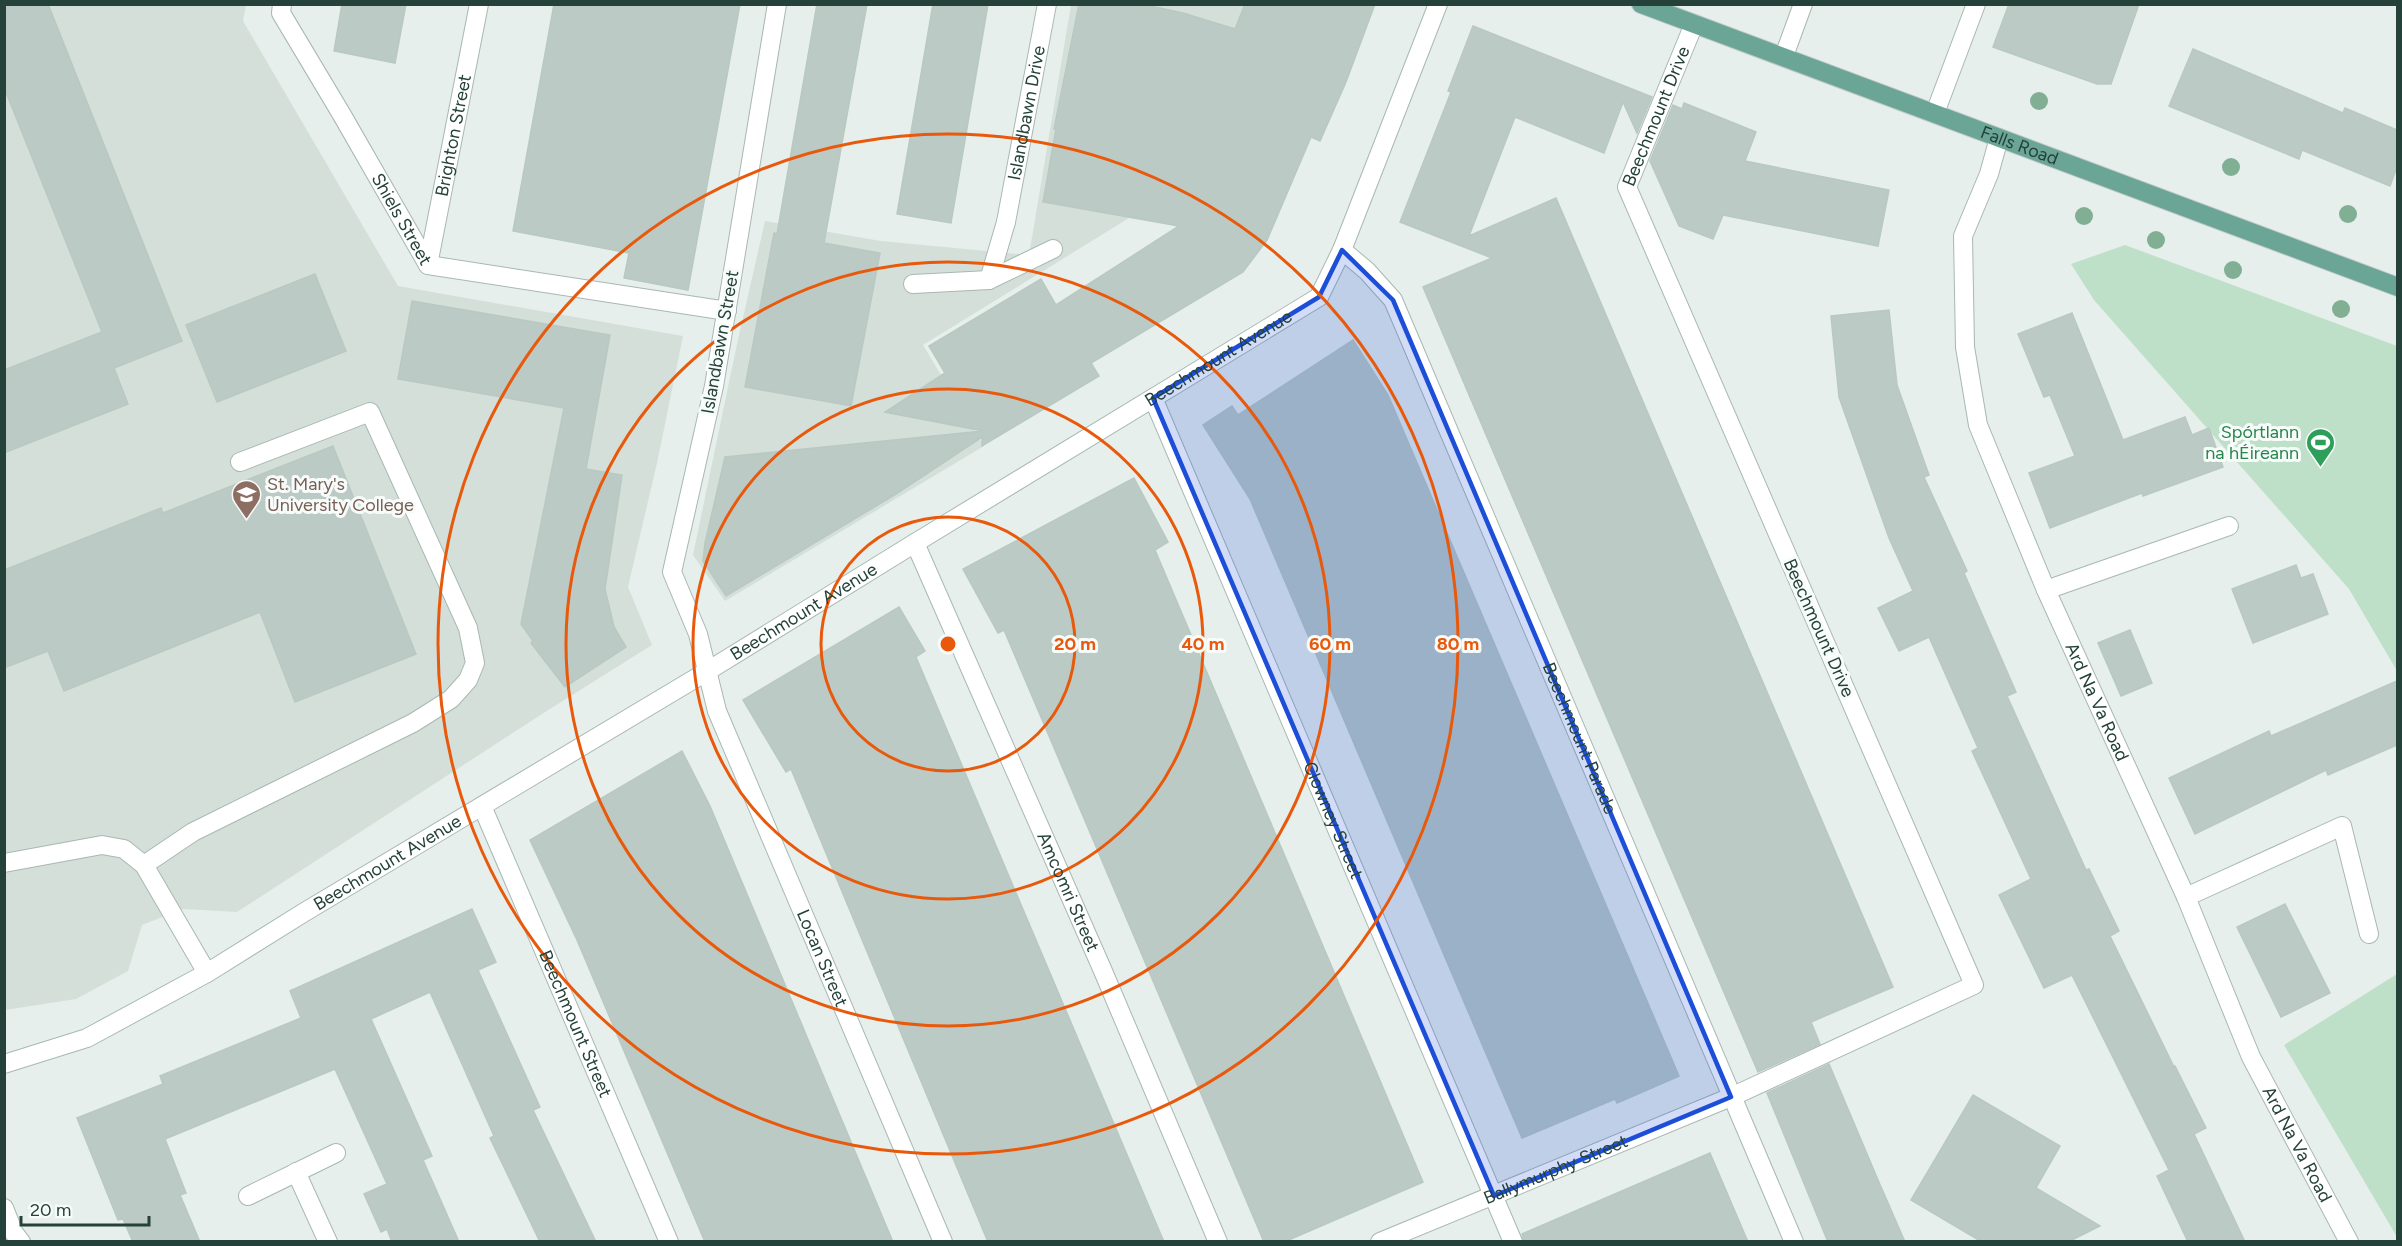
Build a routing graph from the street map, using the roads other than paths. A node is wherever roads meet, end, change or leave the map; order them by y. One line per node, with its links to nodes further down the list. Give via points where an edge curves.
1 (282, 4): 15 (street, Shiels Street, via 281,13)
2 (479, 4): 15 (street, Brighton Street)
3 (777, 4): 19 (street, Islandbawn Street)
4 (1047, 4): 16 (street, Islandbawn Drive, via 1006,222)
5 (1438, 4): 14 (street, Beechmount Avenue)
6 (1641, 4): 9 (main road, Falls Road)
7 (1803, 4): 10 (street)
8 (1976, 4): 11 (street)
9 (1694, 24): 10 (main road, Falls Road); 33 (street, Beechmount Drive, via 1627,187 1974,985)
10 (1784, 56): 11 (main road, Falls Road)
11 (1935, 113): 12 (main road, Falls Road)
12 (2000, 138): 18 (main road, Falls Road); 24 (street, Ard Na Va Road, via 1963,236 1965,347 1978,425)
13 (1053, 249): 16 (street)
14 (1342, 250): 20 (street, Beechmount Avenue, via 1319,297); 33 (street, Beechmount Parade, via 1393,300)
15 (428, 265): 19 (street, Shiels Street)
16 (989, 280): 17 (street)
17 (913, 284)
18 (2397, 287)
19 (727, 311): 25 (street, Islandbawn Street, via 672,572 698,634)
20 (1154, 398): 23 (street, Beechmount Avenue); 37 (street, Clowney Street)
21 (240, 462): 28 (street, via 370,412 468,628 475,663 468,680 451,699 422,717 193,832)
22 (2229, 525): 24 (street)
23 (915, 543): 25 (street, Beechmount Avenue); 43 (street, Amcomri Street)
24 (2046, 590): 29 (street, Ard Na Va Road)
25 (706, 672): 26 (street, Beechmount Avenue); 42 (street, Locan Street, via 717,711)
26 (482, 806): 31 (street, Beechmount Avenue); 41 (street, Beechmount Street)
27 (4, 863): 28 (street, via 102,845 124,849)
28 (144, 865): 31 (street)
29 (2186, 897): 30 (street, via 2342,826); 47 (street, Ard Na Va Road, via 2252,1057)
30 (2369, 934)
31 (207, 973): 32 (street, Beechmount Avenue, via 87,1038)
32 (4, 1064)
33 (1731, 1097): 37 (street, Ballymurphy Street); 46 (street, Beechmount Parade)
34 (336, 1153): 35 (street)
35 (296, 1172): 36 (street); 40 (street)
36 (248, 1196)
37 (1494, 1196): 44 (street, Ballymurphy Street); 45 (street, Clowney Street)
38 (4, 1208): 39 (street)
39 (21, 1242)
40 (328, 1242)
41 (669, 1242)
42 (944, 1242)
43 (1218, 1242)
44 (1380, 1242)
45 (1513, 1242)
46 (1794, 1242)
47 (2349, 1242)

